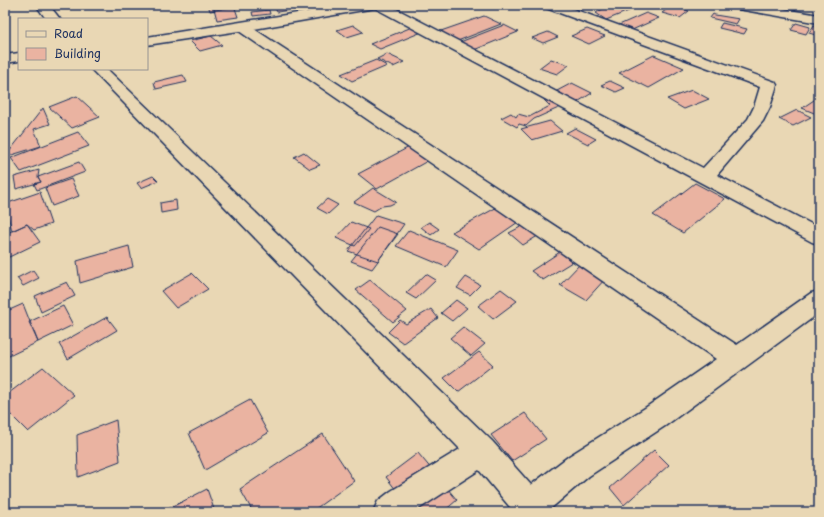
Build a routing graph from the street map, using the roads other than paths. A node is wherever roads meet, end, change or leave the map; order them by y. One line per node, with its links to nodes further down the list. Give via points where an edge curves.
1 (42, 5): 6 (street)
2 (372, 5): 8 (street)
3 (379, 5): 13 (street)
4 (550, 5): 13 (street, via 769,85 755,121)
5 (738, 5): 7 (street)
6 (52, 18)
7 (819, 19)
8 (242, 27): 9 (street); 16 (street)
9 (148, 41)
10 (18, 57): 11 (street)
11 (5, 59)
12 (99, 70): 17 (street)
13 (705, 177): 14 (street)
14 (819, 237)
15 (819, 300): 16 (street)
16 (736, 358): 18 (street, via 655,417 579,466)
17 (482, 451): 18 (street); 19 (street)
18 (532, 509)
19 (389, 512)

